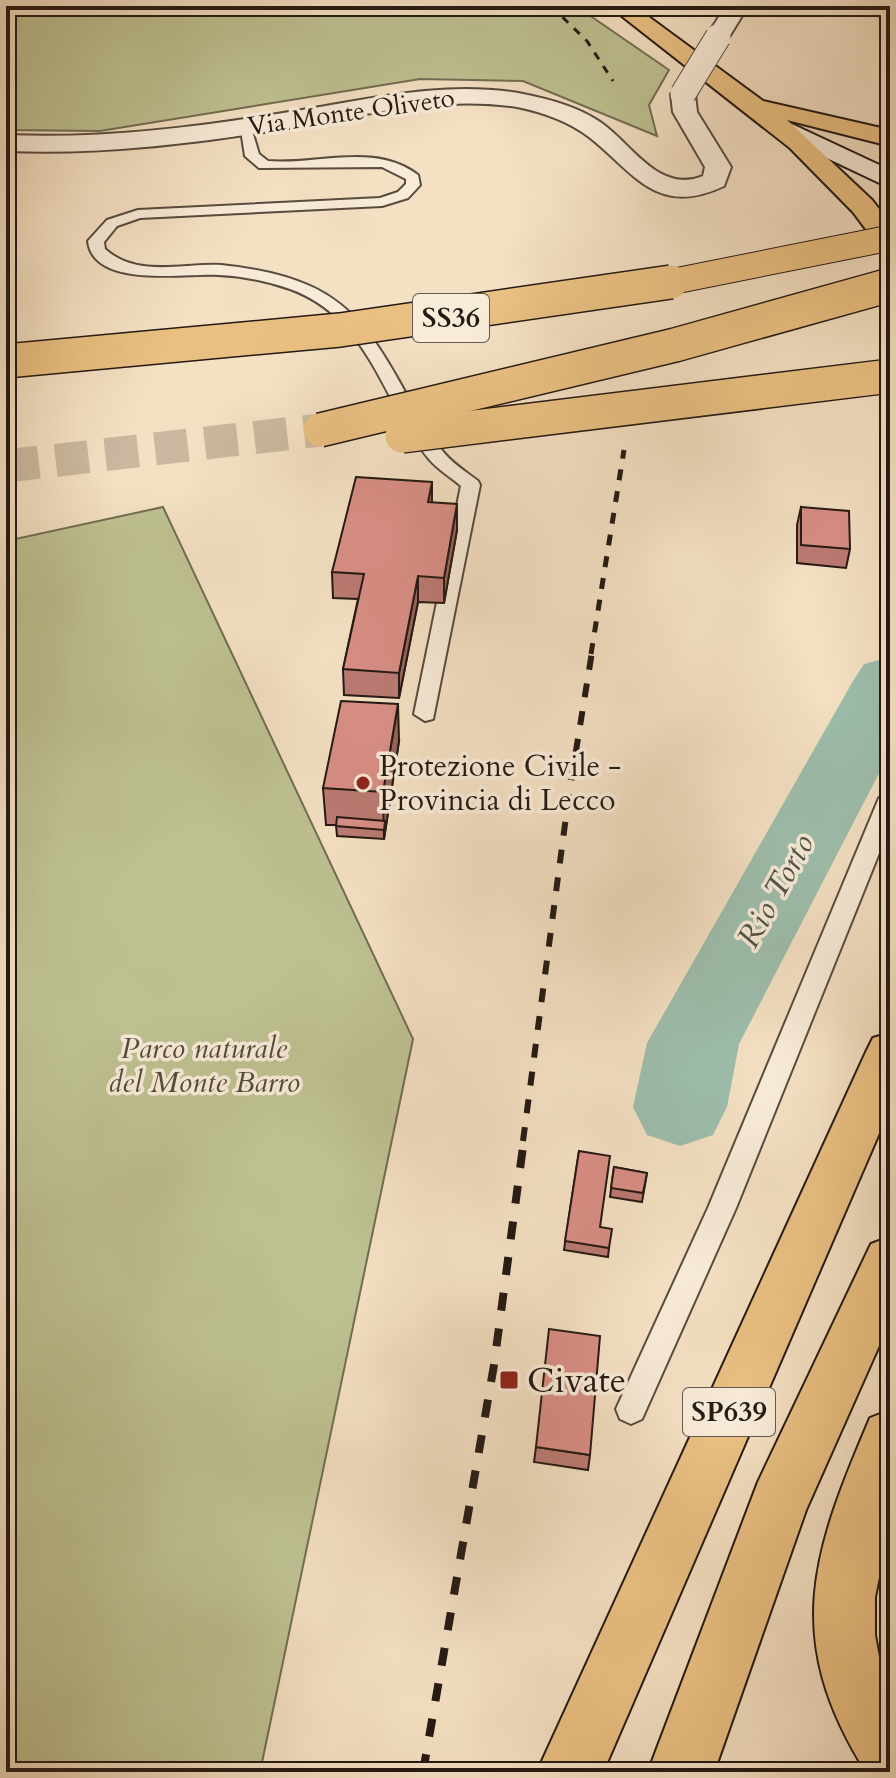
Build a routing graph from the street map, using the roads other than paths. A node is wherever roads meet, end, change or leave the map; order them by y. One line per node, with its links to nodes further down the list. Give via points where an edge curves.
1 (610, 6): 6 (main road)
2 (620, 6): 6 (main road)
3 (737, 6): 8 (street, Via Monte Oliveto, bridge, via 683,94 685,112 718,167 715,180 707,184 682,187 651,181 591,126 551,108 510,99 433,97)
4 (874, 6): 5 (main road)
5 (890, 12)
6 (678, 51): 7 (main road)
7 (749, 102): 9 (main road); 10 (main road)
8 (245, 127): 11 (street, Via Monte Oliveto, via 125,143); 19 (lane, via 252,156 264,165 381,163 407,171 413,185 382,202 138,214 101,232 97,250 111,262 137,269 220,270 272,278 338,307 363,333 436,455 471,485)
9 (781, 127): 12 (street); 14 (main road, via 825,163)
10 (890, 138)
11 (6, 143)
12 (890, 180)
13 (890, 209): 16 (main road, SS36, bridge, via 663,264)
14 (890, 240): 16 (main road, SS36, bridge, via 547,304)
15 (890, 285): 18 (main road, bridge, via 675,345 320,430 408,436)
16 (251, 342): 17 (main road, SS36, bridge)
17 (6, 361)
18 (890, 376)
19 (425, 714)
20 (890, 798): 23 (lane, via 722,1208)
21 (890, 1052): 26 (main road, SP639)
22 (890, 1261): 27 (main road, SP639, via 779,1503)
23 (631, 1409)
24 (890, 1438): 25 (main road, via 861,1518 841,1609 851,1680)
25 (890, 1751)
26 (570, 1772)
27 (681, 1772)

